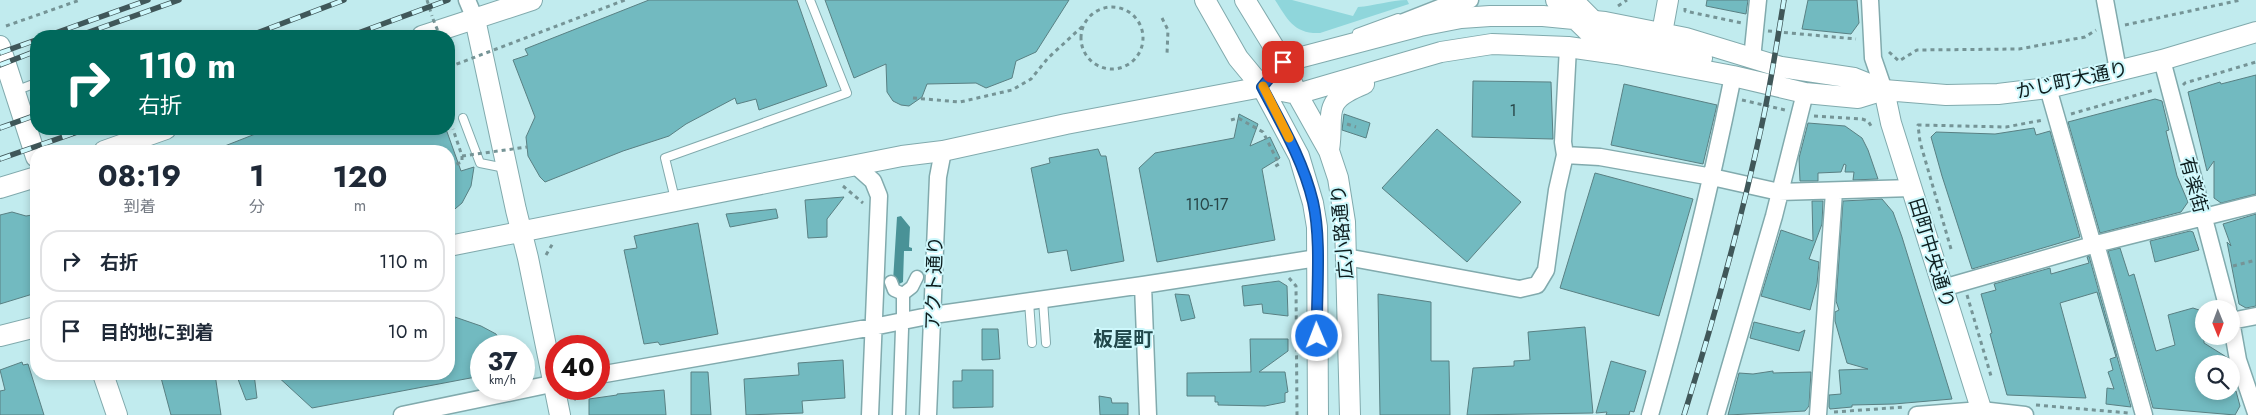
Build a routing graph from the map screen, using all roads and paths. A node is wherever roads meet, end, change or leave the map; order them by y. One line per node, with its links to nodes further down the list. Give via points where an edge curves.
1 (80, 0): 24 (path)
2 (427, 0): 26 (path, bridge)
3 (467, 0): 20 (street)
4 (532, 0): 20 (street)
5 (625, 0): 43 (path, bridge)
6 (810, 0): 84 (lane, via 846,93 665,158)
7 (1205, 0): 46 (street, 広小路通り, via 1238,58)
8 (1245, 0): 40 (street, 広小路通り)
9 (1444, 0): 40 (lane, via 1319,45)
10 (1470, 0): 32 (street, via 1442,7 1395,26)
11 (1556, 0): 18 (street)
12 (1628, 0): 18 (path)
13 (1758, 0): 39 (street)
14 (1870, 0): 50 (street, via 1873,58)
15 (2105, 0): 44 (street)
16 (2241, 0): 21 (path, via 2125,26)
17 (1677, 3): 23 (path, via 1684,11); 30 (street)
18 (1590, 12): 30 (street); 32 (street, via 1461,18); 45 (street, via 1602,31 1613,37 1720,64); 45 (street, via 1594,36 1605,42 1692,60)
19 (1162, 18): 38 (path, via 1168,30)
20 (475, 19): 27 (street); 76 (street)
21 (2122, 22)
22 (1085, 24): 22 (path, via 1104,8 1128,11 1141,27 1142,47 1125,66 1100,66 1085,53 1082,43); 55 (path, via 1048,58 1031,79 1012,90 960,102)
23 (1746, 24)
24 (6, 26)
25 (2097, 29): 35 (path, via 2085,37 2019,49 1917,50 1899,61)
26 (438, 30)
27 (441, 30)
28 (1765, 31): 31 (path, via 1856,40)
29 (2256, 32): 41 (street, かじ町大通り)
30 (1662, 33): 39 (street)
31 (1860, 35)
32 (1381, 37): 40 (street)
33 (1492, 44): 36 (street); 37 (street); 48 (street, via 1462,41 1437,44 1300,82)
34 (0, 46): 51 (street)
35 (1884, 46)
36 (1568, 47): 45 (street); 71 (street)
37 (1461, 50): 48 (street); 70 (street, via 1451,59 1370,82 1341,95 1330,116)
38 (1167, 54)
39 (1752, 59): 50 (street, via 1781,67 1854,78)
40 (1292, 60): 46 (street); 48 (street, 広小路通り)
41 (2162, 60): 44 (street, かじ町大通り); 87 (street, 有楽街)
42 (2256, 62): 53 (path, via 2185,83)
43 (455, 64)
44 (2118, 70): 49 (street, かじ町大通り)
45 (1736, 77): 52 (street); 77 (street)
46 (1265, 83): 48 (street); 69 (street); 94 (street, 広小路通り, via 1305,173 1316,219)
47 (30, 85): 51 (lane)
48 (1294, 88): 70 (street, 広小路通り)
49 (2048, 88): 50 (street, かじ町大通り, via 1976,95); 90 (street)
50 (1884, 90): 52 (street, via 1855,98); 81 (street, 田町中央通り)
51 (15, 91): 66 (street)
52 (1805, 92): 82 (street)
53 (2182, 92)
54 (2158, 93): 58 (path, via 2154,90)
55 (913, 98)
56 (1740, 108): 57 (path, via 1742,100)
57 (1793, 112)
58 (2070, 114)
59 (1814, 116): 63 (path, via 1862,119 1868,121)
60 (463, 118): 76 (lane, via 480,163)
61 (2050, 119): 92 (path, via 2006,127 1918,125)
62 (1231, 120): 75 (path, via 1238,118 1263,132 1279,164)
63 (1875, 132)
64 (149, 135): 67 (street)
65 (455, 135): 72 (path)
66 (32, 145)
67 (121, 145)
68 (527, 147): 72 (path, bridge)
69 (942, 151): 74 (street); 108 (street, アクト通り, via 938,177)
70 (1329, 151): 93 (street, 広小路通り, via 1338,178 1345,222)
71 (1565, 155): 77 (street, via 1600,156); 93 (street, via 1546,270 1537,285 1520,289)
72 (462, 156): 73 (path, via 462,162)
73 (455, 165)
74 (855, 165): 84 (street); 111 (street, via 874,181 879,196)
75 (1274, 167)
76 (507, 168): 88 (street)
77 (1712, 177): 82 (street); 140 (street)
78 (30, 179): 80 (street)
79 (842, 185): 86 (path, via 864,203)
80 (0, 188)
81 (1912, 188): 83 (street); 102 (street, 田町中央通り)
82 (1779, 192): 83 (street); 141 (street)
83 (1834, 192): 127 (street)
84 (675, 201): 88 (street)
85 (2256, 204): 87 (street)
86 (863, 212)
87 (2203, 217): 90 (street); 105 (street, 有楽街)
88 (521, 233): 91 (street); 115 (street)
89 (560, 241): 96 (path, via 552,244 546,254)
90 (2094, 244): 102 (street); 128 (street)
91 (455, 245)
92 (1952, 254)
93 (1346, 257): 139 (street, 広小路通り)
94 (1317, 258): 101 (street); 138 (street, 広小路通り)
95 (2256, 260): 97 (path)
96 (547, 263)
97 (2227, 267)
98 (917, 276): 104 (street, via 912,287)
99 (1282, 276): 137 (path, via 1296,286)
100 (891, 282): 104 (street, via 894,290)
101 (1144, 285): 106 (street); 136 (street)
102 (1943, 288): 126 (street, 田町中央通り)
103 (1965, 290): 121 (path)
104 (903, 294): 107 (street)
105 (2226, 300)
106 (1036, 301): 108 (street); 116 (lane); 117 (lane)
107 (903, 314)
108 (933, 314): 111 (street); 135 (street, アクト通り)
109 (2256, 316): 110 (street)
110 (2240, 319)
111 (873, 327): 119 (street); 133 (street)
112 (30, 328): 114 (street)
113 (902, 329): 134 (street)
114 (0, 336)
115 (545, 340)
116 (1032, 343)
117 (1046, 343)
118 (2235, 345): 129 (street)
119 (610, 373)
120 (105, 380): 130 (street)
121 (1993, 383)
122 (545, 385): 131 (street)
123 (557, 400): 132 (street)
124 (2027, 409): 126 (street); 128 (path)
125 (1914, 410): 126 (street); 127 (path)
126 (1982, 412)
127 (1821, 414)
128 (2140, 414)
129 (2256, 414)
130 (117, 415)
131 (402, 415)
132 (560, 415)
133 (870, 415)
134 (899, 415)
135 (928, 415)
136 (1148, 415)
137 (1297, 415)
138 (1318, 415)
139 (1350, 415)
140 (1650, 415)
141 (1716, 415)

